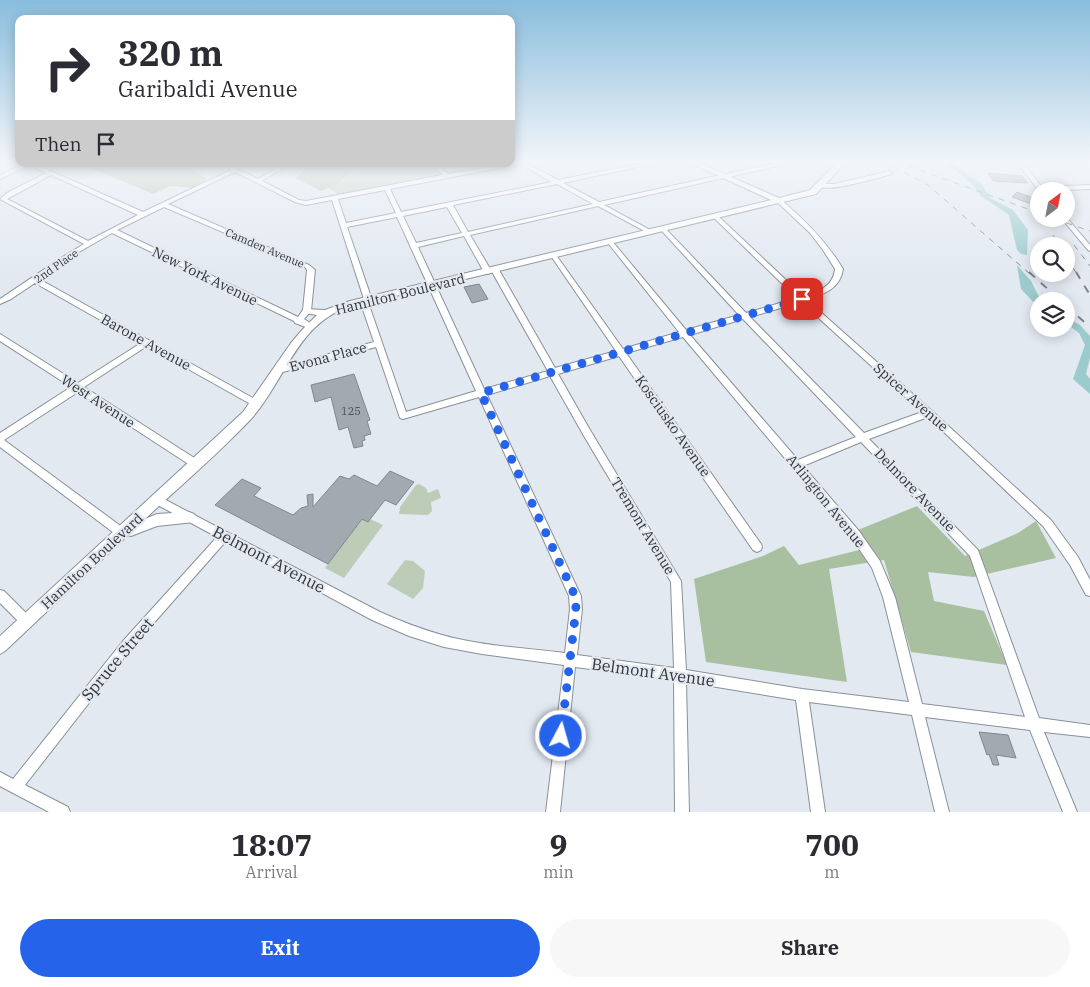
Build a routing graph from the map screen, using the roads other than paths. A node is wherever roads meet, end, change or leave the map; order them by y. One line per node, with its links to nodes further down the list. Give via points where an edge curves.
1 (335, 198): 20 (street)
2 (2, 199): 27 (street)
3 (107, 199): 17 (street)
4 (177, 199): 15 (street)
5 (295, 199): 6 (street, via 310,203)
6 (331, 199)
7 (392, 199): 16 (street)
8 (476, 199): 13 (street)
9 (588, 199): 14 (street)
10 (621, 199): 14 (street)
11 (782, 199): 12 (main road, Hamilton Boulevard)
12 (778, 200): 18 (main road, Hamilton Boulevard); 34 (street, via 813,230 839,269 836,282)
13 (449, 204): 16 (street); 25 (street, Tremont Avenue)
14 (598, 204): 24 (street); 25 (street)
15 (165, 205): 17 (street); 38 (street, Camden Avenue, via 310,268)
16 (398, 214): 20 (street); 28 (street)
17 (144, 216): 19 (street)
18 (715, 216): 22 (main road, Hamilton Boulevard); 35 (street, Spicer Avenue)
19 (128, 224): 23 (street)
20 (343, 226): 36 (street)
21 (1073, 228): 29 (street)
22 (664, 229): 24 (main road, Hamilton Boulevard); 40 (street, Delmore Avenue)
23 (113, 231): 27 (street, 2nd Place); 42 (street, New York Avenue)
24 (650, 232): 26 (main road, Hamilton Boulevard)
25 (467, 234): 28 (street); 31 (street, Tremont Avenue)
26 (610, 242): 30 (main road, Hamilton Boulevard); 44 (street, Arlington Avenue)
27 (90, 244): 32 (street, 2nd Place)
28 (413, 246): 33 (street)
29 (1090, 249)
30 (554, 256): 31 (main road, Hamilton Boulevard); 48 (street, Kosciusko Avenue)
31 (492, 271): 33 (main road, Hamilton Boulevard); 50 (street, Tremont Avenue)
32 (35, 280): 37 (street, 2nd Place); 46 (street, Barone Avenue)
33 (431, 285): 36 (main road, Hamilton Boulevard); 52 (street)
34 (826, 291): 35 (street); 41 (street, via 818,303)
35 (802, 299): 40 (street); 41 (street, Spicer Avenue)
36 (366, 300): 39 (main road, Hamilton Boulevard); 47 (street)
37 (0, 302)
38 (307, 311): 39 (main road); 42 (street)
39 (327, 313): 43 (main road, Hamilton Boulevard)
40 (745, 316): 44 (street); 55 (street, Delmore Avenue)
41 (822, 316): 54 (street, Spicer Avenue)
42 (298, 321): 43 (street, New York Avenue)
43 (311, 326): 49 (main road, Hamilton Boulevard)
44 (684, 333): 48 (street); 58 (street, Arlington Avenue)
45 (0, 337): 51 (street, West Avenue)
46 (146, 343): 51 (street); 53 (street, Barone Avenue)
47 (378, 344): 49 (street, Evona Place); 52 (street, via 403,416)
48 (622, 352): 50 (street); 63 (street, Kosciusko Avenue)
49 (279, 370): 53 (main road, Hamilton Boulevard)
50 (552, 372): 52 (street); 69 (street, Tremont Avenue, via 676,581)
51 (78, 388): 56 (street); 57 (street, West Avenue)
52 (481, 393): 68 (street, via 575,596)
53 (257, 404): 57 (main road, Hamilton Boulevard)
54 (929, 413): 55 (street); 64 (street, Spicer Avenue, via 1046,523 1074,561)
55 (864, 437): 58 (street); 72 (street, Delmore Avenue, via 974,553)
56 (0, 440): 61 (street)
57 (196, 464): 59 (main road, Hamilton Boulevard)
58 (797, 465): 71 (street, Arlington Avenue, via 880,571 890,597)
59 (158, 500): 60 (street, Belmont Avenue); 61 (main road, Hamilton Boulevard)
60 (189, 518): 61 (main road, via 158,520); 62 (street, Belmont Avenue)
61 (122, 533): 66 (main road, Hamilton Boulevard)
62 (225, 535): 68 (street, Belmont Avenue, via 376,616 409,630 444,641); 75 (street, Spruce Street, via 127,645)
63 (757, 547)
64 (1090, 591)
65 (0, 595): 66 (street)
66 (28, 622): 67 (main road, Hamilton Boulevard)
67 (0, 646)
68 (570, 660): 69 (street, Belmont Avenue); 77 (street)
69 (680, 675): 70 (street, Belmont Avenue); 78 (street, Tremont Avenue)
70 (802, 694): 71 (street, Belmont Avenue); 79 (street)
71 (917, 710): 72 (street, Belmont Avenue); 80 (street, Arlington Avenue)
72 (1034, 723): 73 (street, Belmont Avenue); 81 (street, Delmore Avenue)
73 (1090, 731)
74 (0, 779): 75 (street)
75 (15, 787): 76 (street)
76 (63, 812)
77 (552, 812)
78 (682, 812)
79 (818, 812)
80 (942, 812)
81 (1070, 812)

